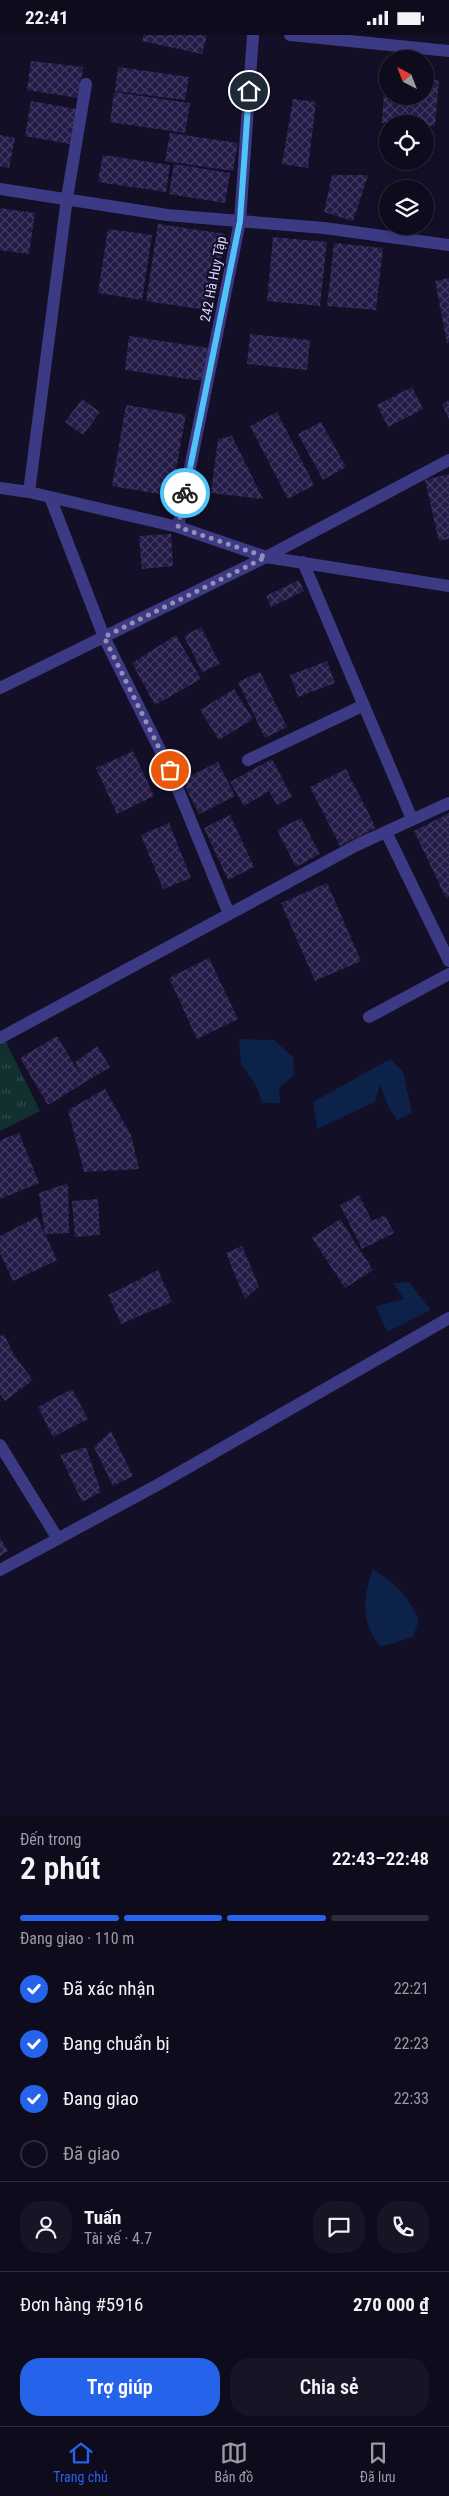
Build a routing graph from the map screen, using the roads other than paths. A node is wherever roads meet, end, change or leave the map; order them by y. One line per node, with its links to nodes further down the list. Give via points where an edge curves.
1 (253, 35): 7 (street, 242 Hà Huy Tập)
2 (290, 35): 3 (street)
3 (449, 51)
4 (86, 84): 6 (street)
5 (0, 189): 6 (street)
6 (67, 198): 7 (street, via 167,215); 11 (street)
7 (240, 221): 8 (street, via 324,228); 13 (street, 242 Hà Huy Tập)
8 (449, 245)
9 (449, 460): 14 (street)
10 (0, 488): 11 (street)
11 (29, 492): 12 (street)
12 (50, 497): 13 (street); 17 (street)
13 (178, 527): 14 (street)
14 (266, 557): 15 (street); 17 (street)
15 (303, 562): 16 (street); 19 (street)
16 (449, 586)
17 (104, 637): 18 (street); 24 (street, via 170,770)
18 (0, 688)
19 (364, 705): 20 (street); 22 (street)
20 (248, 760)
21 (449, 803): 22 (street)
22 (412, 819): 23 (street)
23 (386, 832): 24 (street); 25 (street)
24 (229, 914): 28 (street)
25 (449, 961)
26 (449, 974): 27 (street)
27 (369, 1017)
28 (0, 1038)
29 (449, 1318): 31 (street)
30 (0, 1445): 31 (street)
31 (58, 1539): 32 (street)
32 (0, 1570)

